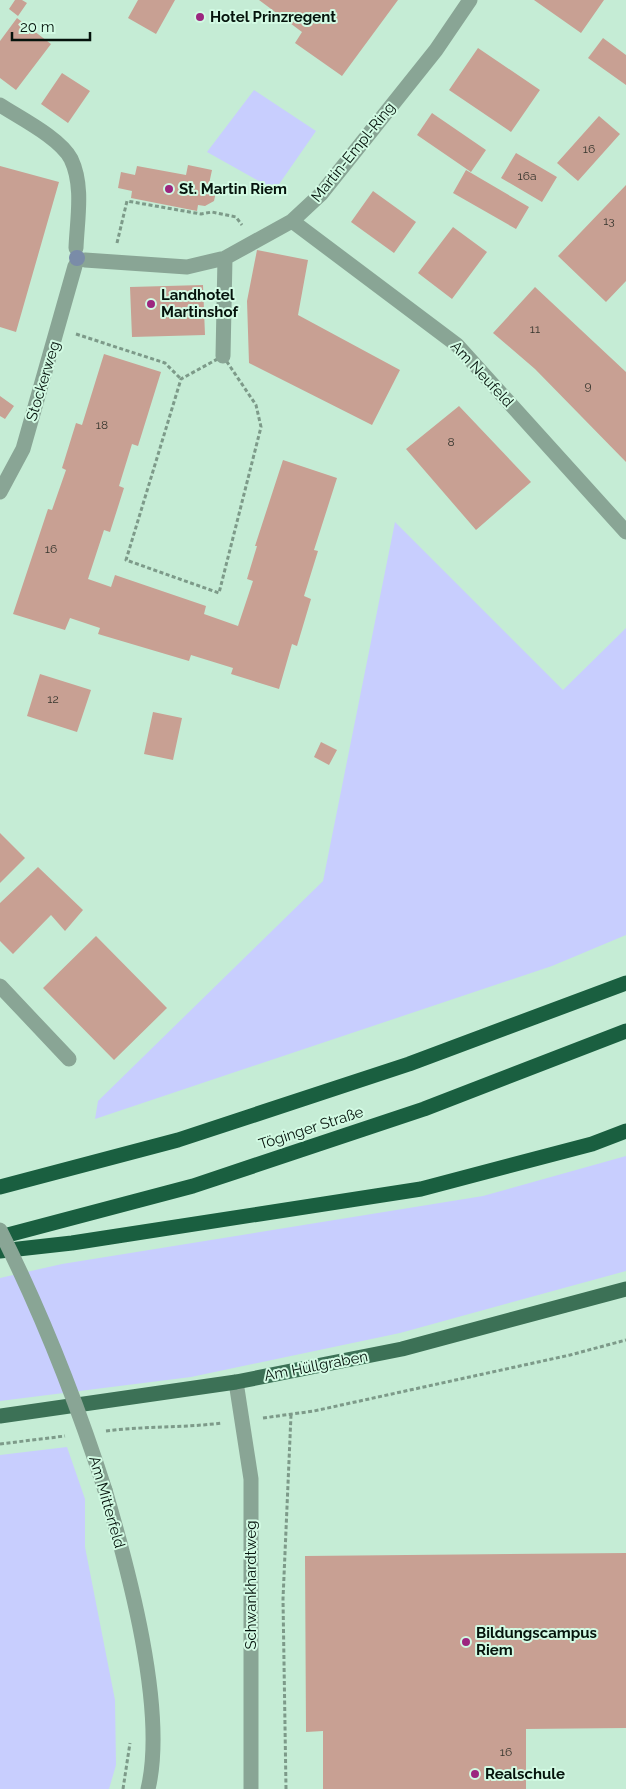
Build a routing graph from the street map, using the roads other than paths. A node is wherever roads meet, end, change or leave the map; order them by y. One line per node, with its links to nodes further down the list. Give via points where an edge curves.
1 (470, 0): 3 (street, Martin-Empl-Ring, via 436,50 321,194)
2 (0, 105): 4 (street, via 54,141 71,159 79,188)
3 (292, 221): 5 (street, Martin-Empl-Ring); 8 (street, Am Neufeld, via 457,345)
4 (79, 258): 5 (street, Martin-Empl-Ring, via 187,267); 7 (street, Stockerweg, via 23,449)
5 (225, 258): 6 (street)
6 (223, 356)
7 (0, 492)
8 (626, 532)
9 (626, 982): 14 (highway, Töginger Straße, via 409,1064 178,1140)
10 (0, 986): 12 (street)
11 (626, 1031): 16 (highway, Töginger Straße, via 424,1109 202,1183)
12 (69, 1059)
13 (626, 1132): 17 (highway, via 422,1189 72,1243)
14 (0, 1187)
15 (0, 1230): 21 (street, Am Mitterfeld, bridge, via 51,1340 84,1427 128,1576 151,1712)
16 (0, 1237)
17 (0, 1251)
18 (626, 1289): 19 (main road, Am Hüllgraben, via 402,1349)
19 (236, 1382): 20 (main road, Am Hüllgraben); 22 (street, Schwankhardtweg, via 251,1479)
20 (0, 1416)
21 (148, 1789)
22 (251, 1789)

